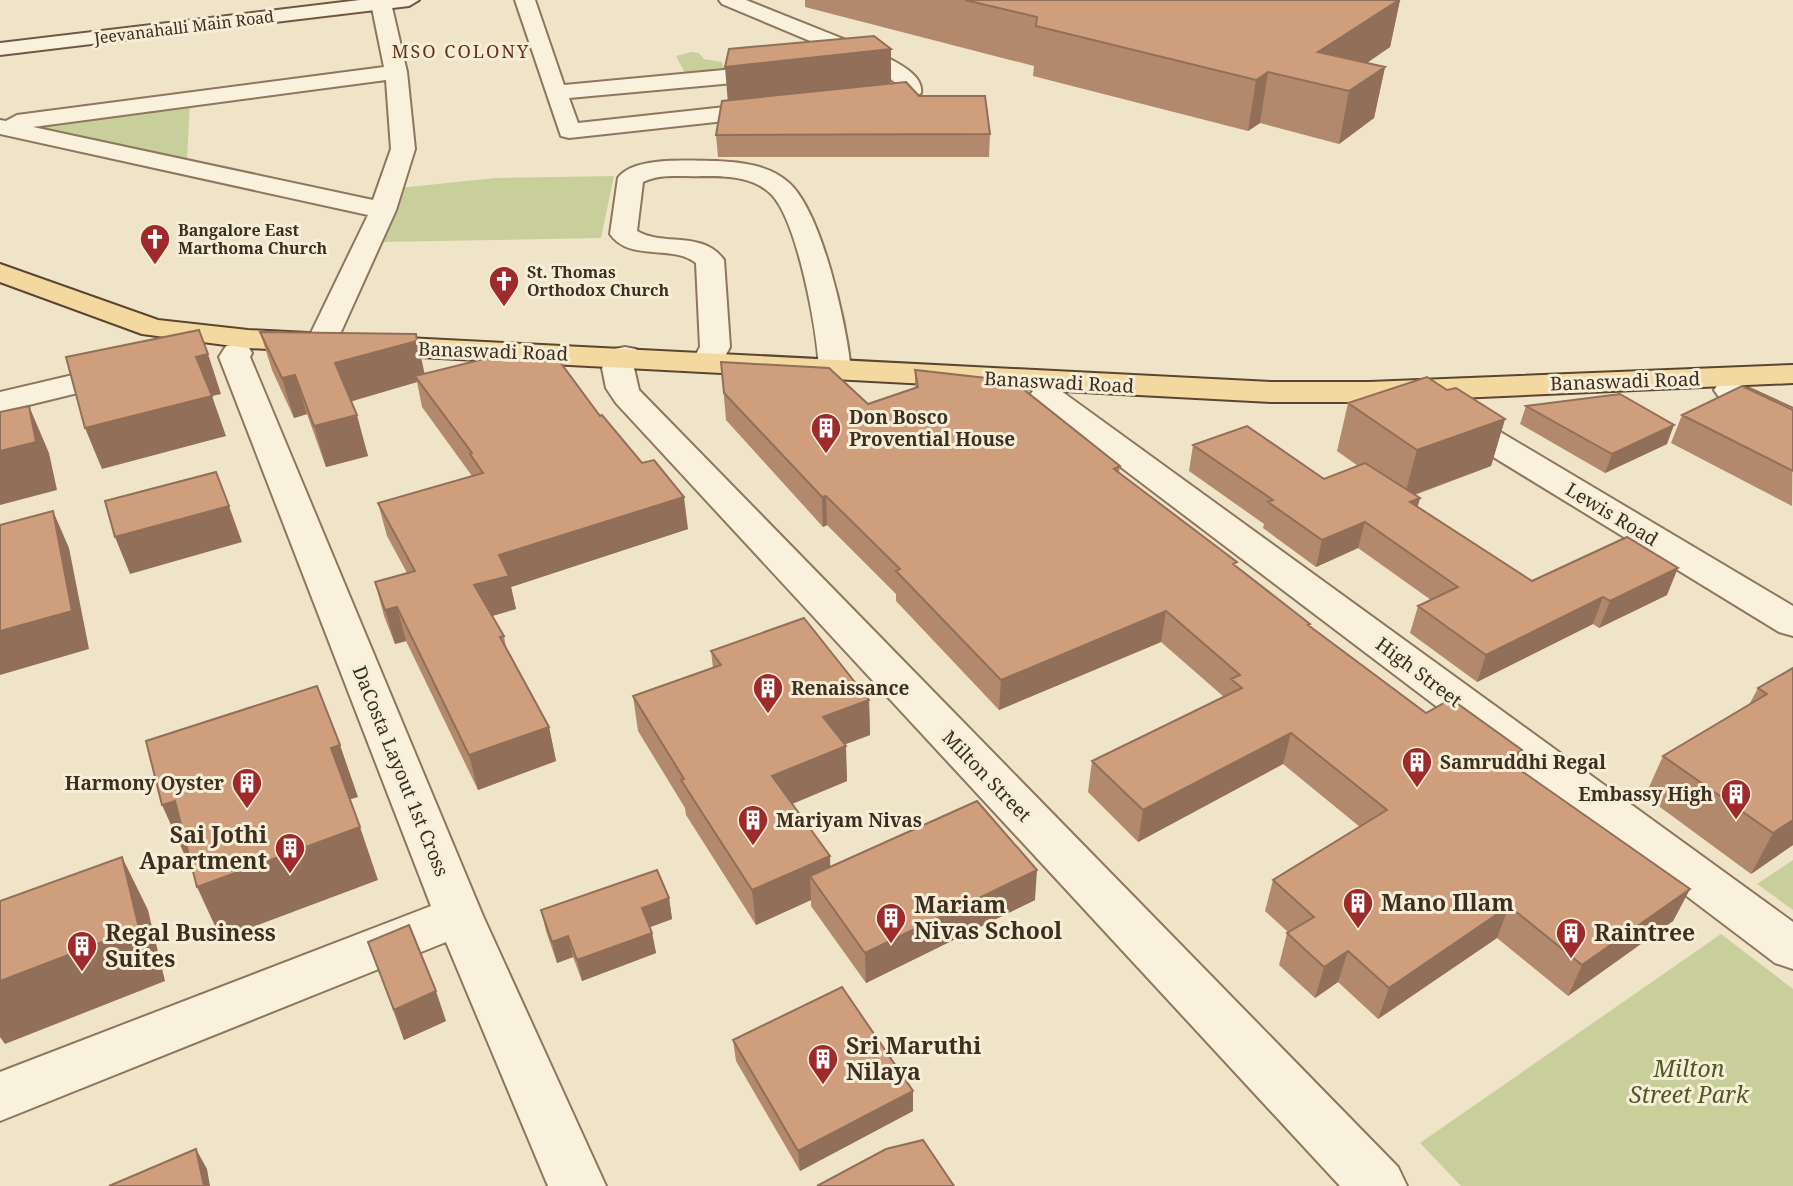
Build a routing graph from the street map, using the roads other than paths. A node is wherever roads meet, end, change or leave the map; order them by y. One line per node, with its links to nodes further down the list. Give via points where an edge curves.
1 (409, 0): 4 (street, Jeevanahalli Main Road)
2 (525, 0): 10 (street)
3 (729, 0): 6 (street)
4 (381, 4): 5 (street, Jeevanahalli Main Road); 9 (street)
5 (0, 48)
6 (881, 62): 7 (street); 11 (street, via 911,86 910,93)
7 (840, 66)
8 (799, 70): 10 (street)
9 (396, 72): 13 (street); 14 (street, via 402,149)
10 (556, 92): 12 (street, via 569,131)
11 (842, 101)
12 (787, 107)
13 (0, 126): 14 (street)
14 (383, 210): 19 (street)
15 (0, 272): 20 (main road, Banaswadi Road)
16 (837, 285): 18 (street, via 848,324)
17 (0, 295): 20 (main road, Banaswadi Road, via 134,344)
18 (832, 336): 22 (street, via 804,238 792,204 780,188 763,177 734,170 637,174 631,178 623,234 641,242 701,251 710,260 715,347); 23 (street)
19 (316, 349): 20 (main road, Banaswadi Road); 21 (main road, Banaswadi Road)
20 (200, 350): 28 (street); 32 (street, DaCosta Layout 1st Cross, via 234,357)
21 (622, 362): 22 (main road, Banaswadi Road); 27 (main road, Banaswadi Road); 36 (street, Milton Street, via 622,388 627,396)
22 (708, 362): 23 (main road, Banaswadi Road)
23 (835, 369): 24 (main road, Banaswadi Road, via 1299,392)
24 (1793, 374)
25 (1793, 387): 26 (main road, Banaswadi Road)
26 (1730, 390): 29 (main road, Banaswadi Road); 30 (street)
27 (1046, 395): 29 (main road, Banaswadi Road, via 1275,405); 33 (street, High Street)
28 (0, 402)
29 (1430, 405): 31 (street, Lewis Road)
30 (1793, 422)
31 (1793, 622)
32 (459, 916): 34 (street); 35 (street, DaCosta Layout 1st Cross)
33 (1793, 949)
34 (0, 1097)
35 (577, 1186)
36 (1378, 1186)

